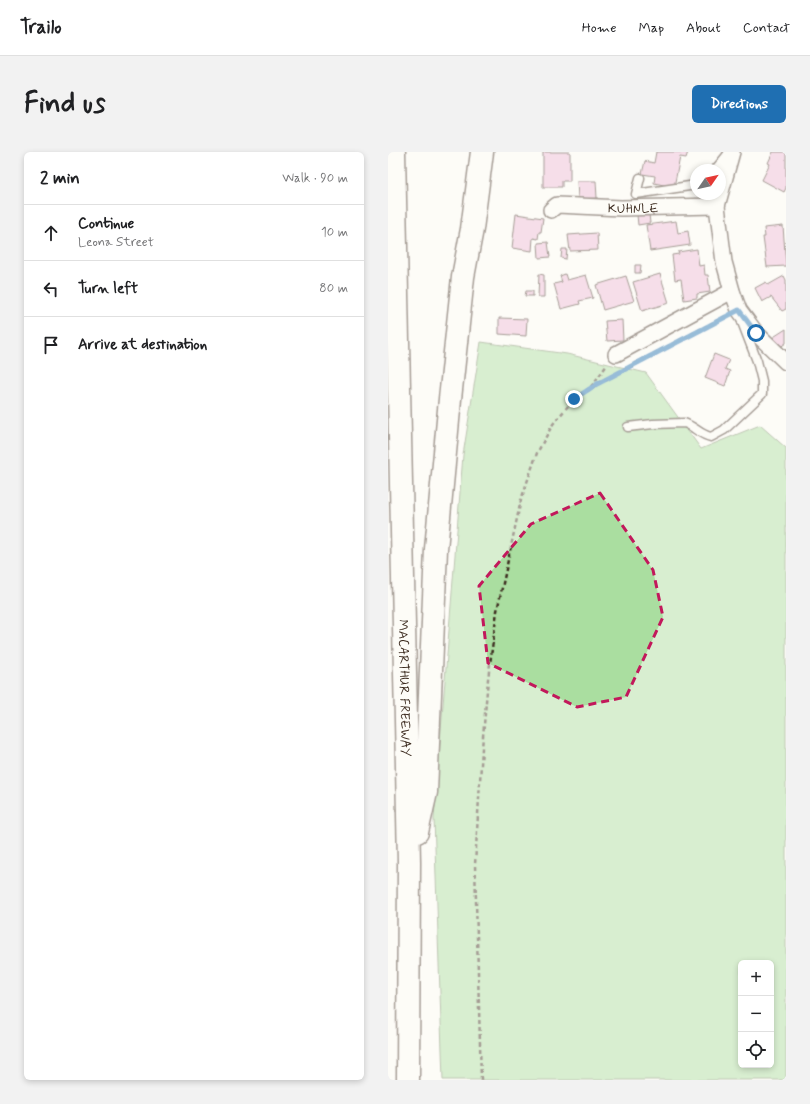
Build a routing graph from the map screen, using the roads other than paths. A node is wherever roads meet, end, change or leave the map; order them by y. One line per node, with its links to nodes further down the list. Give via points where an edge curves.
1 (394, 152): 14 (highway, MACARTHUR FREEWAY)
2 (482, 152): 14 (highway, via 463,277 436,549 426,792)
3 (731, 152): 4 (lane); 7 (street)
4 (720, 164)
5 (640, 178): 6 (lane, via 636,194)
6 (690, 186)
7 (717, 206): 8 (street, KUHNLE, via 621,208 557,205); 9 (street, via 724,262)
8 (551, 210)
9 (732, 292): 10 (street); 11 (street)
10 (739, 310): 12 (street, via 756,333); 13 (lane, via 762,381 762,394 759,398 724,430 711,437 684,423)
11 (616, 354)
12 (786, 362)
13 (628, 427)
14 (410, 862): 15 (highway, MACARTHUR FREEWAY)
15 (408, 1080)

